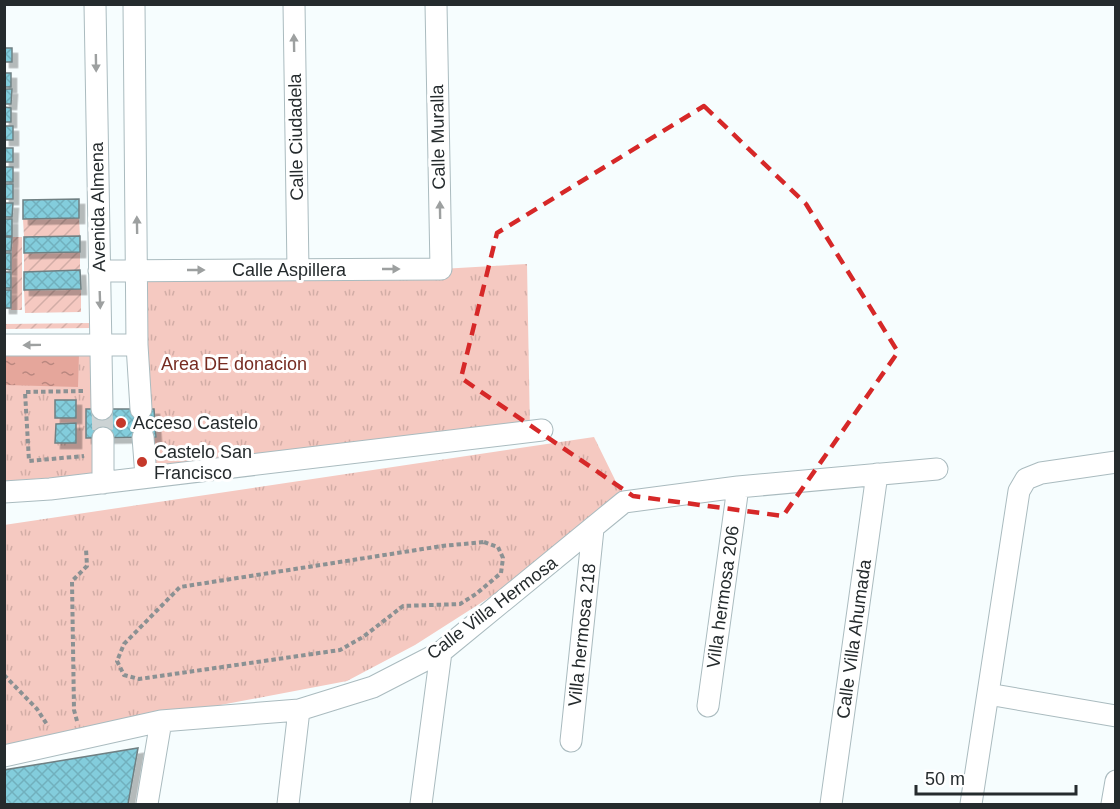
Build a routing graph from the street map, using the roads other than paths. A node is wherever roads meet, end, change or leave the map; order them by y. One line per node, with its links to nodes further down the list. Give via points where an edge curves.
1 (95, 4): 8 (street, Avenida Almena, one-way to 8)
2 (134, 4): 6 (street, one-way to 2)
3 (294, 4): 7 (street, Calle Ciudadela, one-way to 3)
4 (436, 4): 5 (street, Calle Muralla, one-way to 4)
5 (441, 269): 7 (street, Calle Aspillera, one-way to 5)
6 (138, 270): 7 (street, Calle Aspillera, one-way to 7); 8 (street, Calle Aspillera); 11 (street)
7 (297, 270)
8 (99, 271): 10 (street, Avenida Almena, one-way to 10)
9 (4, 345): 10 (street, one-way to 9)
10 (102, 345): 11 (street); 12 (street, Avenida Almena)
11 (137, 345): 13 (street)
12 (93, 406)
13 (141, 409)
14 (542, 430): 20 (street)
15 (143, 437): 20 (street)
16 (94, 441): 21 (street)
17 (1116, 462): 26 (street, via 1041,473 1026,479 1019,491)
18 (937, 469): 19 (street, Calle Villa Hermosa)
19 (877, 474): 22 (street, Calle Villa Hermosa); 37 (street, Calle Villa Ahumada)
20 (146, 477): 21 (street)
21 (103, 483): 23 (street)
22 (738, 487): 24 (street, Calle Villa Hermosa, via 624,502); 27 (street, Villa hermosa 206)
23 (4, 492)
24 (593, 529): 25 (street, Calle Villa Hermosa); 31 (street, Villa hermosa 218)
25 (441, 652): 28 (street, Calle Villa Hermosa, via 373,687); 36 (street)
26 (988, 694): 29 (street); 38 (street)
27 (708, 706)
28 (299, 710): 30 (street, Calle Villa Hermosa); 35 (street)
29 (1116, 716)
30 (161, 721): 32 (street, Calle Villa Hermosa); 34 (street)
31 (571, 741)
32 (4, 756)
33 (1116, 781): 39 (street)
34 (147, 804)
35 (288, 804)
36 (421, 804)
37 (831, 804)
38 (971, 804)
39 (1112, 804)

